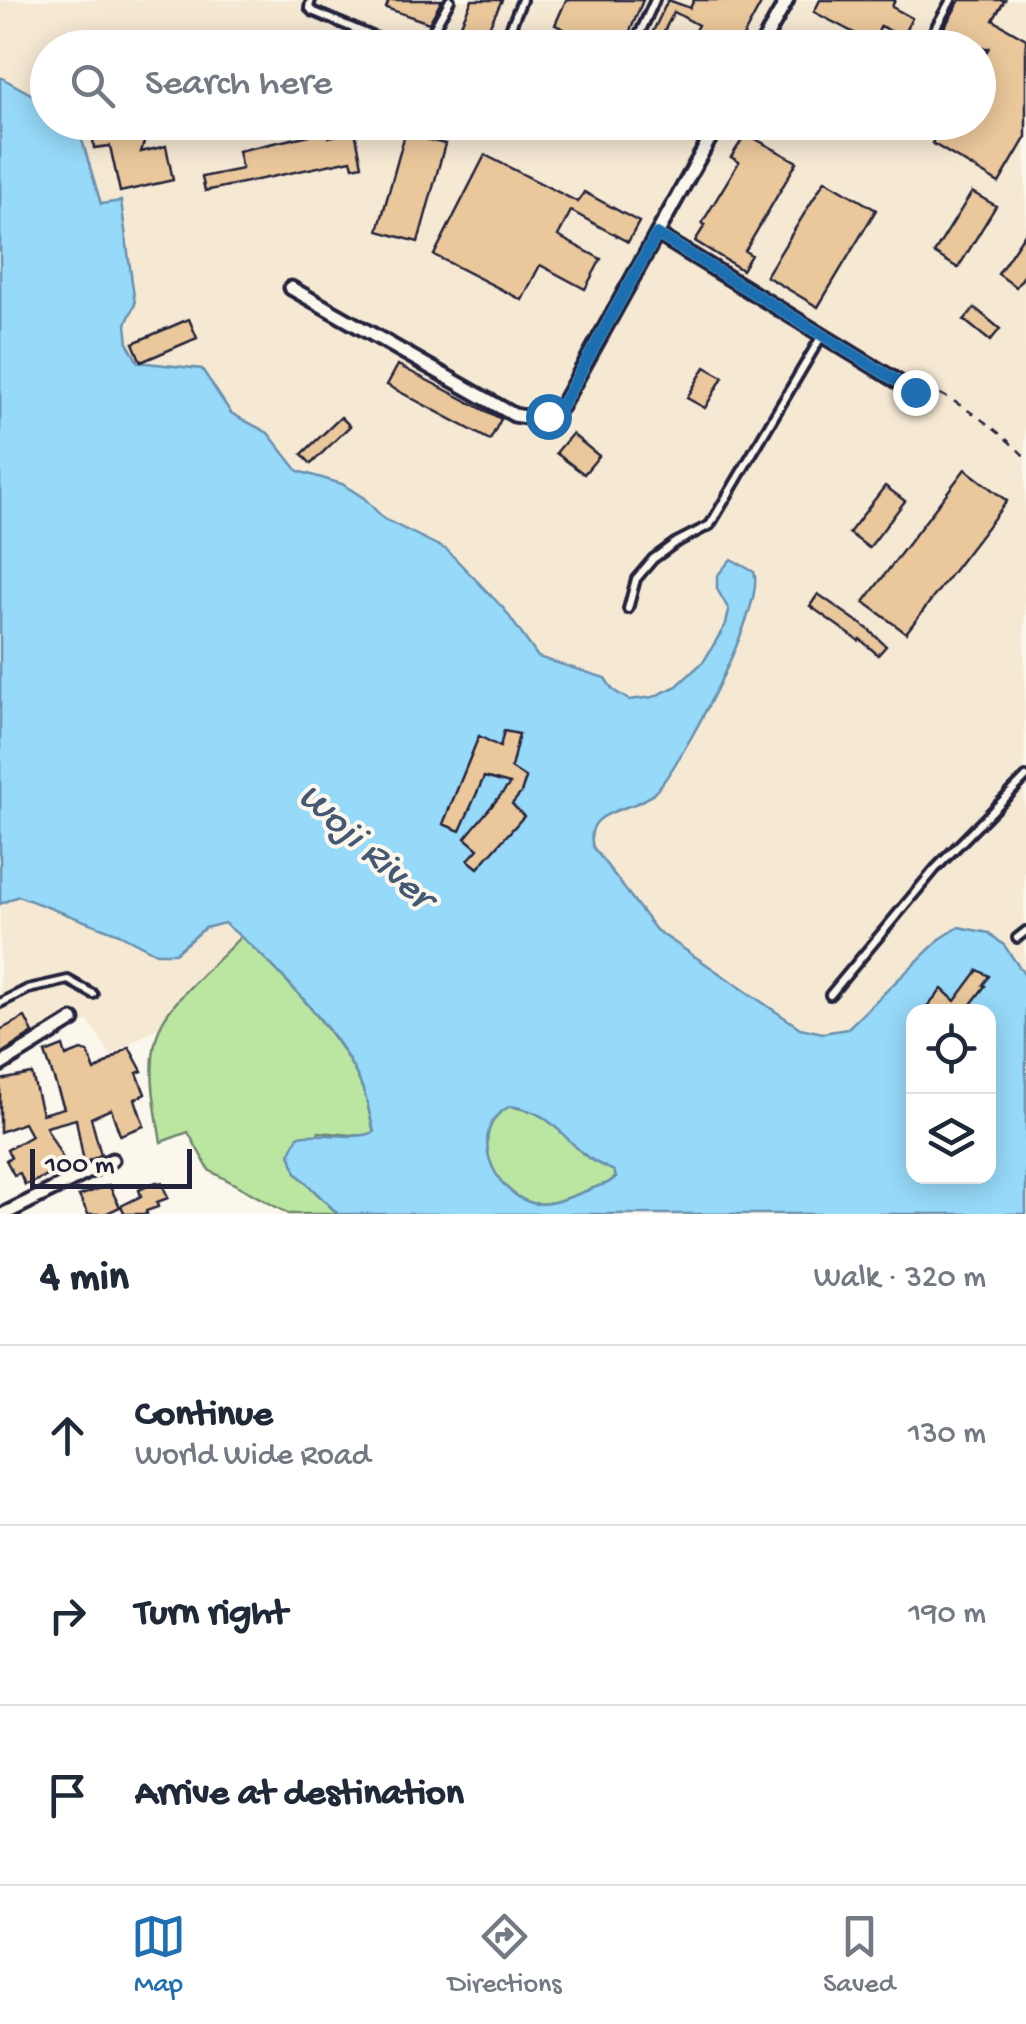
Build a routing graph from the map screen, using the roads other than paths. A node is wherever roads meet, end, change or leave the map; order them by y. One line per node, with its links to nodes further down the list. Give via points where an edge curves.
1 (311, 0): 7 (lane, via 312,11)
2 (450, 0): 8 (lane)
3 (522, 0): 9 (lane)
4 (655, 0): 10 (lane)
5 (786, 0): 11 (street)
6 (951, 0): 12 (lane)
7 (358, 30)
8 (433, 30)
9 (510, 30)
10 (642, 30)
11 (770, 30)
12 (934, 30)
13 (709, 140): 14 (street)
14 (657, 234): 15 (street, via 561,407 534,420 514,415); 16 (street)
15 (292, 288)
16 (821, 337): 17 (street); 18 (lane, via 710,525 653,559 636,579)
17 (915, 392)
18 (628, 609)
19 (1026, 777): 23 (lane, via 935,870)
20 (1026, 931): 21 (lane)
21 (1016, 938)
22 (93, 994): 24 (lane, via 68,980)
23 (830, 995)
24 (0, 1003)
25 (73, 1020): 26 (street)
26 (0, 1065)
27 (112, 1160): 28 (street)
28 (4, 1214)

